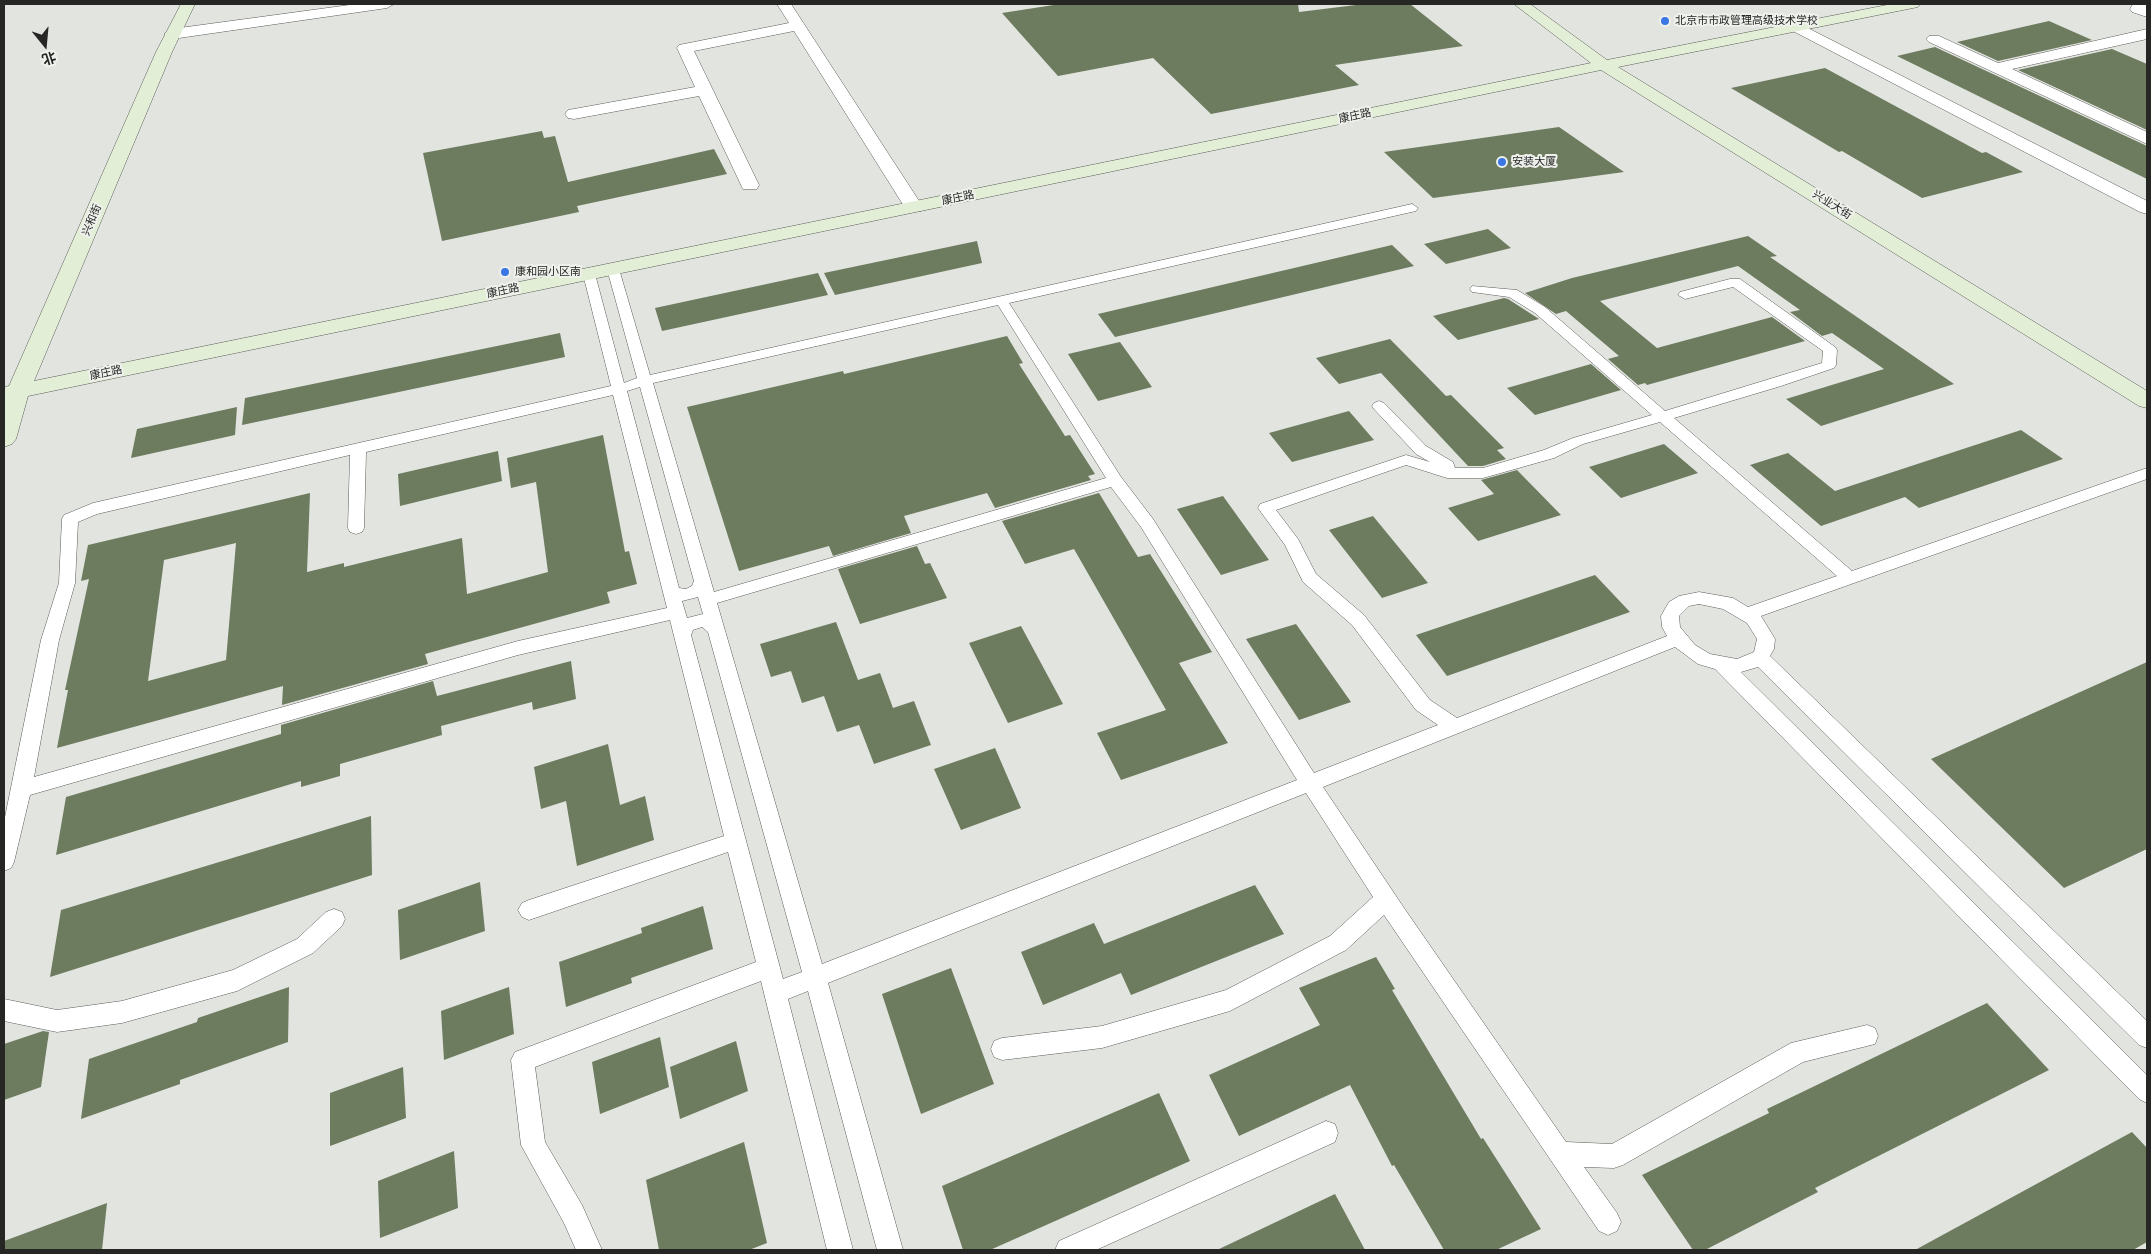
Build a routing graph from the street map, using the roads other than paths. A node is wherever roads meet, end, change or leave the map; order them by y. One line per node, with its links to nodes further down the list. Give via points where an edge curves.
1 (188, 4): 11 (street, 兴和街)
2 (387, 4): 11 (street)
3 (784, 4): 9 (street)
4 (1522, 4): 15 (street, 兴业大街)
5 (1551, 4): 14 (street, 兴业大街)
6 (1913, 4): 10 (street, 康庄路)
7 (2140, 4): 8 (street, via 2137,9)
8 (2147, 13)
9 (798, 26): 17 (street, via 685,48); 21 (street)
10 (1796, 28): 14 (street, 康庄路); 23 (street)
11 (172, 34): 32 (street, 兴和街)
12 (1934, 38): 16 (street)
13 (2142, 38): 16 (street)
14 (1627, 60): 15 (street, 康庄路); 30 (street, 兴业大街)
15 (1604, 65): 21 (street, 康庄路); 33 (street, 兴业大街)
16 (1996, 68): 19 (street)
17 (705, 90): 18 (street); 20 (street)
18 (574, 114)
19 (2147, 139)
20 (750, 185)
21 (914, 207): 24 (street, 康庄路)
22 (1412, 208): 28 (lane)
23 (2147, 208)
24 (613, 268): 25 (street, 康庄路); 29 (lane)
25 (589, 274): 31 (lane); 32 (street, 康庄路)
26 (1477, 289): 37 (lane, via 1512,293 1540,310)
27 (1685, 294): 37 (lane, via 1735,282 1830,350 1829,365)
28 (1001, 300): 29 (lane); 42 (lane)
29 (644, 380): 31 (lane); 35 (lane)
30 (2147, 380)
31 (619, 389): 36 (lane); 39 (lane)
32 (11, 393): 38 (street, 兴和街)
33 (2147, 401)
34 (1379, 406): 40 (lane, via 1421,450)
35 (653, 409): 36 (lane, via 642,405 630,408); 45 (lane)
36 (625, 414): 46 (lane)
37 (1663, 415): 40 (lane, via 1483,473); 44 (lane)
38 (4, 439)
39 (358, 449): 43 (lane); 57 (lane, via 93,509 70,519 67,584 50,640)
40 (1459, 473): 55 (lane, via 1447,473 1406,460 1266,508 1292,542 1309,578 1358,620 1423,705)
41 (2147, 473): 44 (lane)
42 (1115, 481): 47 (lane); 56 (lane, via 1147,523)
43 (356, 528)
44 (1850, 578): 49 (lane)
45 (702, 581): 46 (lane, via 699,590 687,595); 47 (lane)
46 (672, 593): 48 (lane)
47 (707, 600): 50 (lane)
48 (676, 612): 51 (lane); 57 (lane, via 518,648)
49 (1748, 614): 52 (lane, via 1713,599 1685,600 1675,607 1670,616 1671,627); 53 (lane, via 1766,639)
50 (715, 628): 51 (lane, via 705,620 692,623 686,626); 64 (lane)
51 (682, 636): 58 (lane)
52 (1678, 639): 54 (lane, via 1704,659); 55 (lane)
53 (1760, 657): 54 (lane, via 1737,666); 68 (lane)
54 (1721, 664): 70 (lane)
55 (1454, 726): 56 (lane)
56 (1310, 783): 60 (lane); 64 (lane)
57 (22, 789): 59 (lane)
58 (735, 841): 61 (lane); 63 (lane)
59 (4, 862)
60 (1386, 899): 69 (lane, via 1338,943 1230,1000 1102,1037); 72 (lane)
61 (529, 910)
62 (334, 919): 66 (lane, via 305,946 237,980 122,1012 57,1020)
63 (768, 968): 65 (lane); 74 (lane, via 523,1060 533,1145)
64 (815, 977): 65 (lane); 76 (lane)
65 (775, 993): 75 (lane)
66 (4, 1010)
67 (1867, 1036): 72 (lane, via 1800,1052 1614,1156)
68 (2147, 1037)
69 (1002, 1049)
70 (2147, 1092)
71 (1326, 1133): 77 (lane)
72 (1560, 1154): 73 (lane)
73 (1608, 1222)
74 (589, 1250)
75 (840, 1250)
76 (890, 1250)
77 (1068, 1250)

